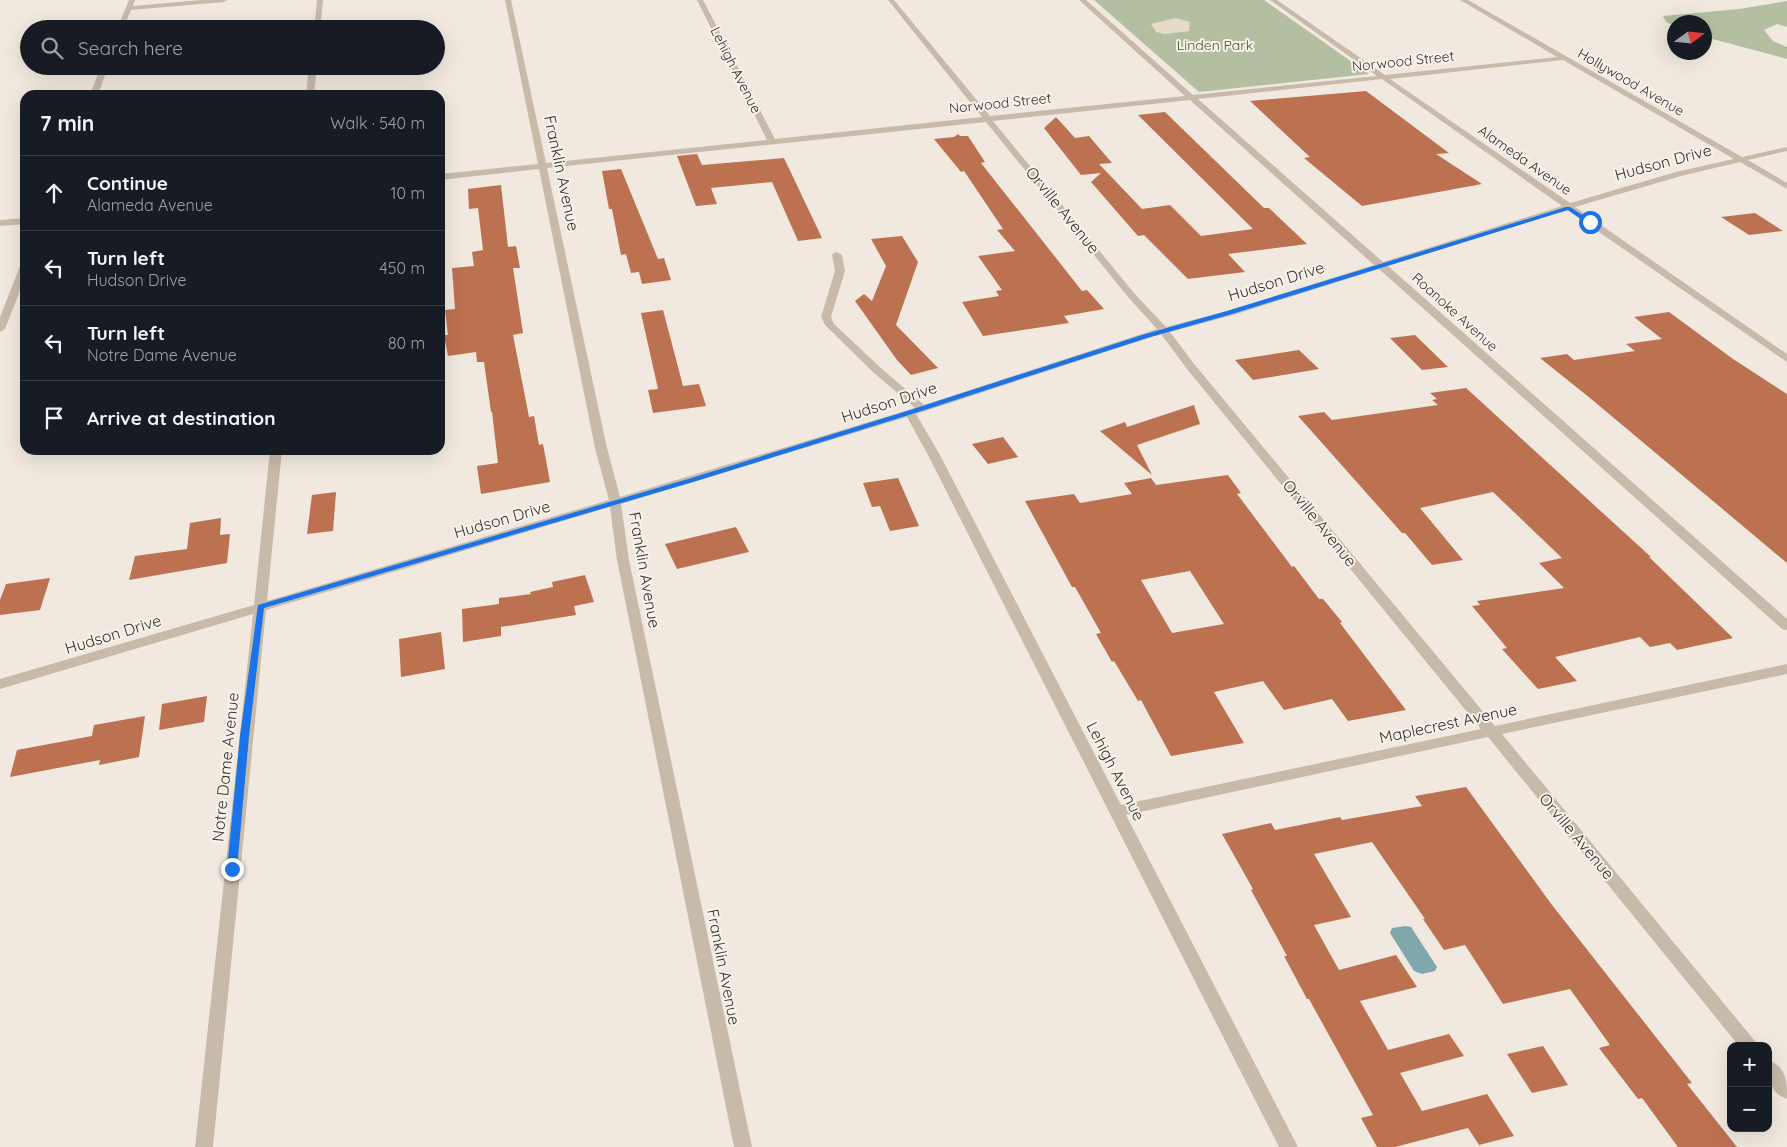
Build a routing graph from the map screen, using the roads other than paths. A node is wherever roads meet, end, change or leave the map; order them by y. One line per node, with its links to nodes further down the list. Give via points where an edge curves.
1 (132, 0): 10 (street)
2 (224, 0): 10 (street)
3 (320, 0): 12 (street)
4 (508, 0): 24 (street, Franklin Avenue)
5 (700, 0): 21 (street, Lehigh Avenue)
6 (890, 0): 20 (street, Orville Avenue)
7 (1082, 0): 19 (street, Roanoke Avenue)
8 (1272, 0): 16 (street, Alameda Avenue)
9 (1463, 0): 13 (street, Hollywood Avenue)
10 (129, 8): 11 (street)
11 (124, 20)
12 (318, 20)
13 (1564, 58): 16 (street, Norwood Street); 23 (street, Hollywood Avenue)
14 (102, 75): 17 (street)
15 (312, 75): 18 (street)
16 (1382, 77): 19 (street, Norwood Street); 27 (street, Alameda Avenue)
17 (96, 90)
18 (311, 90)
19 (1192, 96): 20 (street, Norwood Street); 31 (street, Roanoke Avenue)
20 (987, 119): 21 (street, Norwood Street); 34 (street, Orville Avenue)
21 (772, 141): 24 (street, Norwood Street)
22 (1787, 149): 23 (street, Hudson Drive)
23 (1740, 159): 26 (street, Hollywood Avenue); 27 (street, Hudson Drive)
24 (543, 166): 25 (street, Norwood Street); 38 (street, Franklin Avenue)
25 (445, 176)
26 (1787, 186)
27 (1568, 208): 31 (street, Hudson Drive); 35 (street, Alameda Avenue)
28 (20, 221): 29 (street)
29 (0, 223)
30 (837, 255): 36 (street, via 840,271 826,317 830,325)
31 (1381, 265): 34 (street, Hudson Drive); 40 (street, Roanoke Avenue)
32 (20, 279): 33 (street)
33 (0, 329)
34 (1164, 331): 36 (street, Hudson Drive); 43 (street, Orville Avenue)
35 (1787, 359)
36 (917, 411): 38 (street, Hudson Drive); 44 (street, Lehigh Avenue, via 934,455)
37 (275, 455): 39 (street, Notre Dame Avenue)
38 (614, 502): 39 (street, Hudson Drive); 49 (street, Franklin Avenue, via 625,570)
39 (260, 607): 42 (street, Hudson Drive); 48 (street, Notre Dame Avenue)
40 (1787, 626)
41 (1787, 669): 43 (street, Maplecrest Avenue)
42 (0, 684)
43 (1490, 733): 44 (street, Maplecrest Avenue); 45 (street, Orville Avenue)
44 (1116, 811): 50 (street, Lehigh Avenue)
45 (1747, 1042)
46 (1772, 1073): 47 (street)
47 (1787, 1091)
48 (204, 1147)
49 (743, 1147)
50 (1288, 1147)

